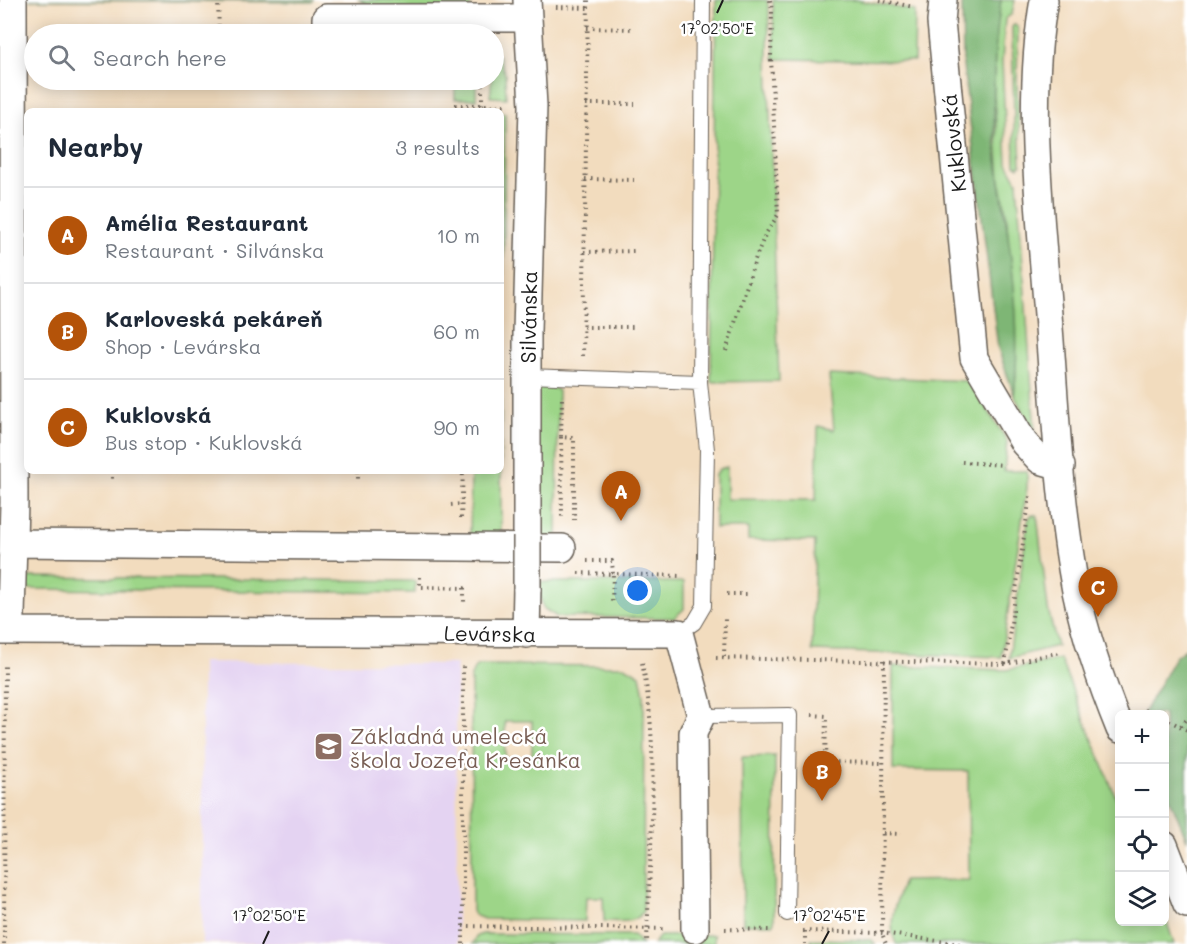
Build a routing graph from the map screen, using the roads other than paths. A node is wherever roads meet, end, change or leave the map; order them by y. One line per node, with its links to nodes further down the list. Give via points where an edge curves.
1 (13, 0): 10 (street)
2 (703, 0): 8 (lane)
3 (1044, 0): 9 (street, via 1036,42 1035,94 1045,278)
4 (932, 4): 9 (street, Kuklovská, via 941,22 974,358 1024,443)
5 (528, 9): 6 (street, via 326,18); 7 (street, Silvánska, via 532,106)
6 (326, 24)
7 (527, 376): 8 (lane); 14 (street, Silvánska, bridge)
8 (700, 382): 13 (lane, via 707,450 704,606 694,623)
9 (1045, 464): 16 (street)
10 (13, 543): 11 (street); 12 (street, via 11,616)
11 (571, 552)
12 (3, 631): 14 (street, Levárska)
13 (679, 633): 14 (street, Levárska); 15 (street)
14 (526, 634)
15 (701, 716): 19 (lane, via 790,715); 20 (street, via 693,733)
16 (1115, 718)
17 (1169, 858): 18 (street)
18 (1187, 904)
19 (787, 914)
20 (695, 929)

